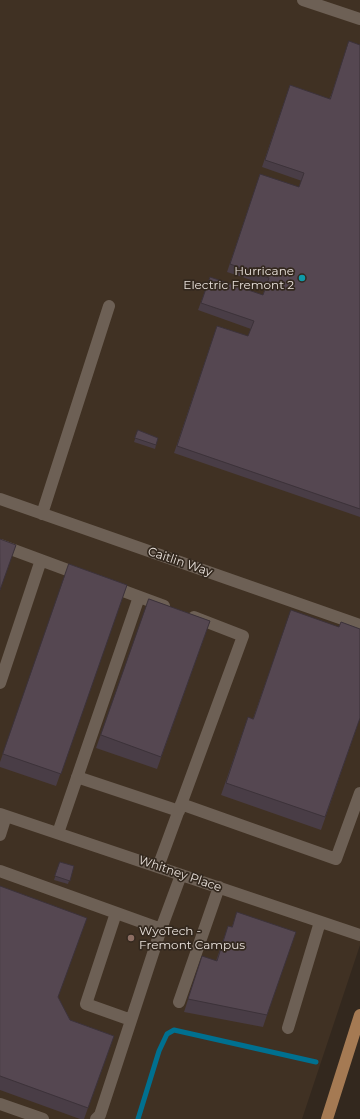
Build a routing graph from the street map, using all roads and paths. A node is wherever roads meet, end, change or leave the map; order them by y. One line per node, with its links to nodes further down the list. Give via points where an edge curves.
1 (303, 0): 2 (street)
2 (360, 19)
3 (109, 306): 5 (street)
4 (0, 499): 5 (street, Caitlin Way)
5 (42, 514): 9 (street, Caitlin Way)
6 (0, 544): 7 (street)
7 (41, 560): 8 (street); 10 (street)
8 (139, 597): 11 (street); 13 (street, via 243,636)
9 (360, 625)
10 (0, 683)
11 (77, 777): 13 (street); 15 (street)
12 (360, 793): 13 (street, via 336,859)
13 (180, 808): 17 (street)
14 (3, 815): 15 (street, Whitney Place); 16 (street)
15 (58, 833): 17 (street, Whitney Place)
16 (0, 835)
17 (158, 867): 19 (street, Whitney Place)
18 (0, 871): 21 (street)
19 (181, 874): 20 (street, Whitney Place); 23 (street)
20 (218, 887): 22 (street, Whitney Place); 25 (street)
21 (116, 913): 23 (street); 27 (street, via 86,1004)
22 (320, 922): 24 (street, Whitney Place); 28 (street)
23 (161, 928): 27 (street)
24 (360, 935)
25 (179, 1002)
26 (360, 1015): 32 (main road)
27 (130, 1020): 31 (street, via 100,1115)
28 (288, 1028)
29 (0, 1104): 30 (street)
30 (43, 1119)
31 (96, 1119)
32 (327, 1119)

